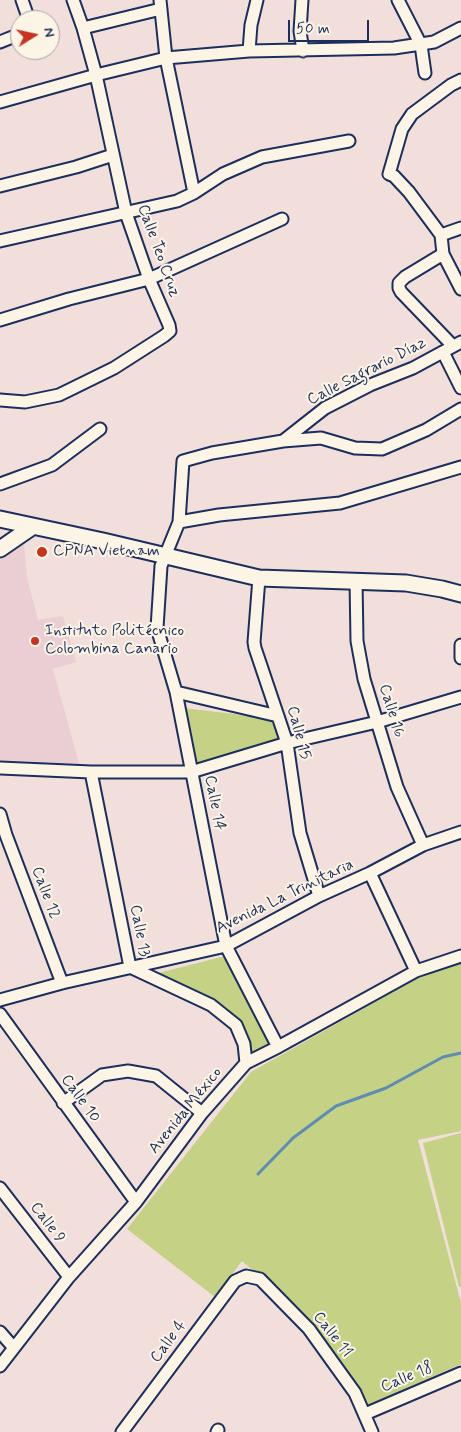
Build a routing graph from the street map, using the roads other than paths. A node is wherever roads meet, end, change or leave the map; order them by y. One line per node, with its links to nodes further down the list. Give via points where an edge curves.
1 (72, 0): 6 (street, Calle Teo Cruz)
2 (257, 0): 9 (street)
3 (302, 0): 10 (street, via 300,31)
4 (398, 0): 8 (street)
5 (161, 4): 6 (street); 11 (street)
6 (83, 28): 13 (street, Calle Teo Cruz)
7 (461, 28): 8 (street)
8 (421, 45): 10 (street); 12 (street)
9 (249, 51): 10 (street); 11 (street)
10 (304, 51)
11 (166, 58): 13 (street); 19 (street)
12 (425, 73)
13 (96, 75): 15 (street); 17 (street, Calle Teo Cruz)
14 (461, 80): 23 (street, via 412,114 402,129 389,174 409,192)
15 (0, 102)
16 (349, 141): 19 (street, via 262,157 223,174)
17 (113, 155): 18 (street); 20 (street, Calle Teo Cruz)
18 (0, 186)
19 (194, 193): 20 (street, via 177,201)
20 (126, 213): 24 (street); 26 (street, Calle Teo Cruz)
21 (282, 219): 26 (street)
22 (461, 228): 23 (street)
23 (441, 235): 25 (street)
24 (0, 241)
25 (443, 254): 27 (street); 29 (street, via 405,277 399,288)
26 (148, 279): 28 (street); 32 (street, Calle Teo Cruz, via 169,325 170,331 164,336 114,368 59,395 25,402)
27 (461, 288)
28 (0, 320)
29 (457, 344): 30 (street, Calle Sagrario Díaz)
30 (443, 352): 31 (street); 35 (street, Calle Sagrario Díaz, via 325,408)
31 (461, 388)
32 (0, 400)
33 (461, 409): 35 (street, via 426,430 382,449 355,448 321,438)
34 (100, 429): 37 (street, via 52,465)
35 (283, 441): 39 (street, Calle Sagrario Díaz, via 212,452 183,461)
36 (461, 466): 39 (street, via 340,503)
37 (0, 484)
38 (0, 520): 40 (main road)
39 (179, 522): 42 (street, Calle Sagrario Díaz)
40 (32, 527): 41 (main road); 42 (main road)
41 (0, 549)
42 (166, 556): 43 (main road); 48 (street, Calle 14, via 161,566 156,622)
43 (259, 578): 44 (main road); 50 (street, Calle 15, via 254,642)
44 (356, 580): 45 (main road, via 406,583); 51 (street, Calle 16, via 357,641)
45 (461, 594)
46 (461, 645): 47 (street)
47 (461, 658)
48 (176, 692): 50 (street); 55 (street, Calle 14)
49 (461, 697): 51 (street)
50 (278, 716): 52 (street, Calle 15)
51 (377, 722): 52 (street); 59 (street, Calle 16, via 397,787)
52 (287, 742): 55 (street); 61 (street, Calle 15, via 300,833)
53 (0, 768): 54 (street)
54 (91, 772): 55 (street); 64 (street, Calle 13)
55 (191, 772): 62 (street, Calle 14)
56 (0, 814): 58 (street, Calle 12)
57 (461, 832): 59 (street, Avenida La Trinitaria)
58 (3, 836): 66 (street, Calle 12)
59 (423, 845): 60 (street, Avenida La Trinitaria)
60 (370, 873): 61 (street, Avenida La Trinitaria); 65 (street)
61 (319, 896): 62 (street, Avenida La Trinitaria)
62 (226, 946): 64 (street, Avenida La Trinitaria); 69 (street, Calle 14)
63 (461, 956): 65 (street, Avenida México)
64 (130, 967): 66 (street, Avenida La Trinitaria); 70 (street, Calle 13, via 211,1005 236,1024 244,1044)
65 (416, 971): 69 (street, Avenida México)
66 (62, 983): 67 (street, Avenida La Trinitaria)
67 (0, 1000)
68 (0, 1014): 71 (street, Calle 10)
69 (278, 1047): 70 (street, Avenida México)
70 (246, 1063): 72 (street, Avenida México)
71 (63, 1103): 72 (street, via 102,1076 128,1071 156,1076); 74 (street, Calle 10)
72 (202, 1113): 74 (street, Avenida México)
73 (0, 1188): 76 (street, Calle 9)
74 (136, 1202): 76 (street, Avenida México)
75 (246, 1276): 81 (street, Calle 11, via 260,1279 309,1329 355,1393); 82 (street, Calle 4, via 235,1281)
76 (69, 1277): 78 (street, Avenida México)
77 (0, 1332): 78 (street)
78 (14, 1348): 79 (street, Avenida México)
79 (0, 1366)
80 (461, 1372): 81 (street, Calle 18)
81 (365, 1414): 83 (street, Calle 11)
82 (127, 1430)
83 (372, 1432)

